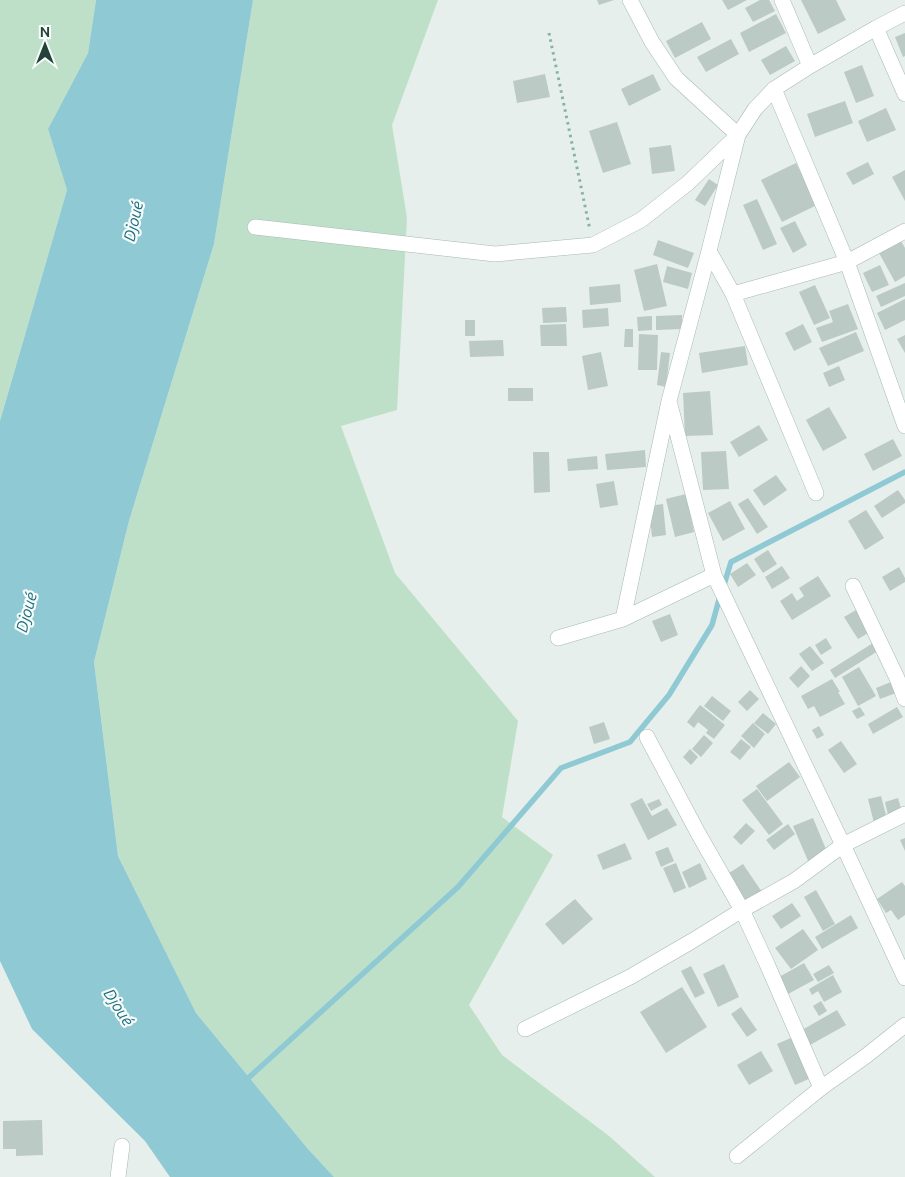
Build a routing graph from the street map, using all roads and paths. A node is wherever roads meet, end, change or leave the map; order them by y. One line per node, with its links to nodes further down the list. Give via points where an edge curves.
1 (630, 0): 9 (street, via 676,78)
2 (782, 0): 6 (street)
3 (905, 13): 4 (street)
4 (876, 28): 6 (street); 8 (street)
5 (549, 34): 12 (path)
6 (810, 66): 7 (street)
7 (774, 89): 9 (street); 14 (street)
8 (905, 94)
9 (738, 135): 12 (street, via 688,183 641,220); 13 (street)
10 (255, 227): 12 (street, via 495,254)
11 (905, 231): 14 (street)
12 (593, 245)
13 (709, 251): 15 (street); 16 (street)
14 (847, 262): 15 (street); 17 (street)
15 (733, 294): 18 (street)
16 (669, 401): 19 (street); 21 (street)
17 (905, 426)
18 (816, 493)
19 (714, 575): 21 (street); 26 (street)
20 (852, 586): 23 (street)
21 (623, 620): 22 (street)
22 (558, 638)
23 (905, 699)
24 (648, 737): 27 (street)
25 (905, 814): 26 (street)
26 (844, 845): 27 (street, via 794,881); 28 (street)
27 (742, 910): 30 (street, via 630,977); 31 (street)
28 (905, 978)
29 (905, 1025): 31 (street)
30 (525, 1029)
31 (821, 1088): 33 (street)
32 (122, 1146): 34 (street)
33 (737, 1156)
34 (118, 1177)

